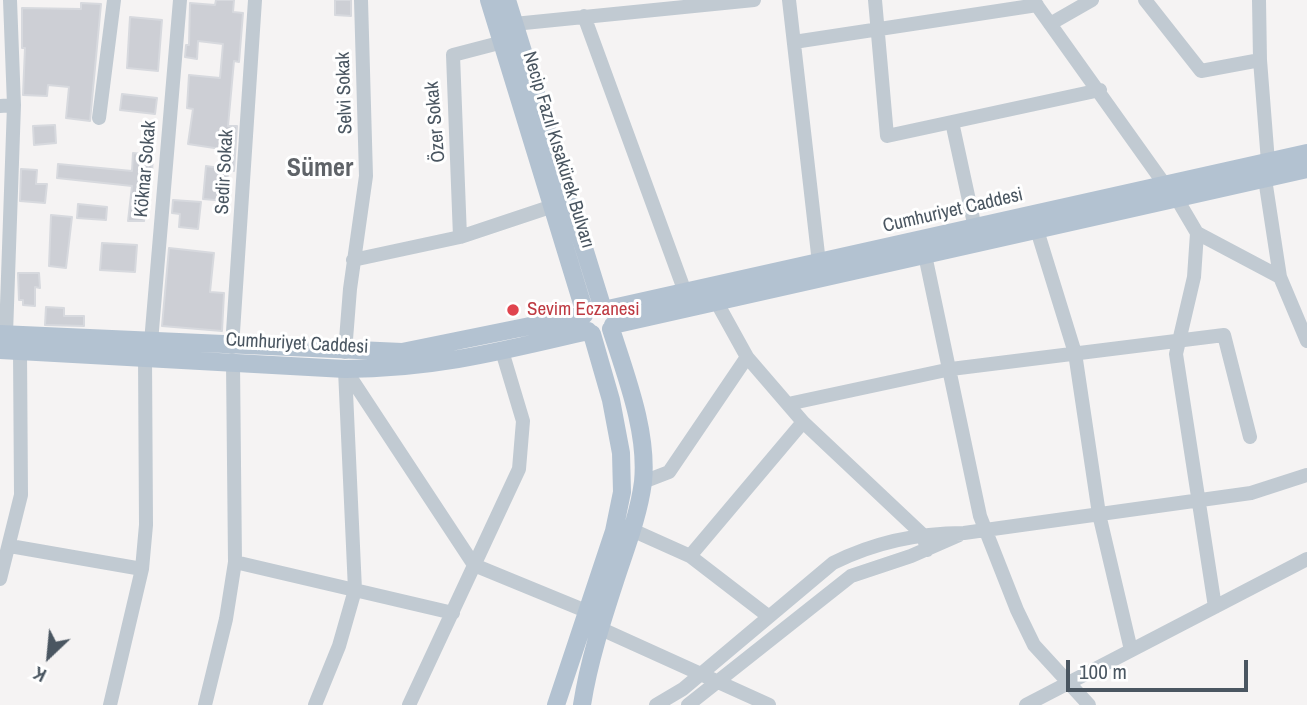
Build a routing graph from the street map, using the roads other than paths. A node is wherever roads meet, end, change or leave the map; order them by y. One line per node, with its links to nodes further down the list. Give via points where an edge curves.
1 (10, 0): 23 (street)
2 (114, 0): 24 (street)
3 (180, 0): 46 (street, Köknar Sokak)
4 (255, 0): 50 (street, Sedir Sokak)
5 (361, 0): 37 (street, Selvi Sokak, via 366,176)
6 (489, 0): 19 (main road, Necip Fazıl Kısakürek Bulvarı)
7 (507, 0): 16 (main road, Necip Fazıl Kısakürek Bulvarı)
8 (754, 0): 15 (street)
9 (789, 0): 20 (street)
10 (875, 0): 18 (street)
11 (1092, 0): 17 (street)
12 (1146, 0): 21 (street, via 1201,71)
13 (1259, 0): 21 (street)
14 (1035, 2): 17 (street); 18 (street)
15 (584, 16): 16 (street); 40 (street)
16 (514, 24): 42 (main road, Necip Fazıl Kısakürek Bulvarı)
17 (1051, 24): 22 (street)
18 (878, 31): 20 (street); 25 (street, via 887,136)
19 (503, 42): 30 (main road, Necip Fazıl Kısakürek Bulvarı); 35 (street, Özer Sokak, via 453,55)
20 (794, 42): 38 (street)
21 (1260, 60): 28 (street)
22 (1100, 90): 25 (street); 29 (street)
23 (7, 106): 31 (street)
24 (99, 118)
25 (952, 122): 32 (street)
26 (1307, 153): 28 (main road, Cumhuriyet Caddesi)
27 (1307, 169): 28 (main road, Cumhuriyet Caddesi)
28 (1266, 170): 29 (main road, Cumhuriyet Caddesi); 39 (street)
29 (1171, 192): 32 (main road, Cumhuriyet Caddesi); 33 (main road, Cumhuriyet Caddesi); 34 (street)
30 (553, 206): 35 (street); 42 (main road, Necip Fazıl Kısakürek Bulvarı)
31 (5, 214): 43 (street)
32 (975, 228): 38 (main road, Cumhuriyet Caddesi)
33 (1037, 230): 36 (main road, Cumhuriyet Caddesi); 49 (street)
34 (1197, 233): 39 (street); 44 (street, via 1194,277)
35 (460, 237): 37 (street)
36 (925, 255): 41 (main road, Cumhuriyet Caddesi); 53 (street)
37 (354, 260): 52 (street, Selvi Sokak)
38 (819, 263): 40 (main road, Cumhuriyet Caddesi)
39 (1280, 277): 45 (street)
40 (685, 292): 42 (main road, Cumhuriyet Caddesi)
41 (716, 301): 42 (main road, Cumhuriyet Caddesi); 51 (street)
42 (598, 320): 48 (main road, Cumhuriyet Caddesi); 52 (main road, Cumhuriyet Caddesi); 58 (main road, Necip Fazıl Kısakürek Bulvarı, via 628,381 643,454); 75 (main road, Necip Fazıl Kısakürek Bulvarı, via 621,453 622,492 614,531)
43 (2, 339): 46 (main road, Cumhuriyet Caddesi); 47 (main road, Cumhuriyet Caddesi)
44 (1178, 340): 49 (street); 56 (street, via 1224,335); 59 (street, via 1176,354)
45 (1307, 341)
46 (148, 349): 47 (main road, Cumhuriyet Caddesi); 50 (main road, Cumhuriyet Caddesi); 71 (street, Köknar Sokak)
47 (20, 351): 65 (street, via 21,495)
48 (502, 351): 52 (main road, Cumhuriyet Caddesi, via 401,369); 70 (street, via 523,421 519,469)
49 (1074, 353): 53 (street); 60 (street)
50 (232, 355): 52 (main road, Cumhuriyet Caddesi); 69 (street, Sedir Sokak)
51 (747, 357): 54 (street); 58 (street, via 669,472)
52 (345, 360): 70 (street); 73 (street, Selvi Sokak)
53 (951, 369): 54 (street); 62 (street)
54 (788, 404): 55 (street)
55 (803, 422): 64 (street); 67 (street)
56 (1250, 437)
57 (1307, 475): 59 (street, via 1251,493)
58 (643, 482): 61 (main road, Necip Fazıl Kısakürek Bulvarı)
59 (1199, 501): 60 (street); 74 (street)
60 (1099, 514): 62 (street); 79 (street)
61 (632, 530): 67 (street); 78 (main road, Necip Fazıl Kısakürek Bulvarı)
62 (985, 530): 63 (street); 82 (street, via 1034,645)
63 (964, 533): 64 (street); 66 (street)
64 (923, 535): 66 (street); 77 (street, via 860,550 833,563)
65 (10, 546): 71 (street); 72 (street)
66 (927, 550): 81 (street, via 851,576)
67 (690, 556): 77 (street)
68 (1307, 559): 74 (street)
69 (235, 562): 73 (street); 84 (street, Sedir Sokak)
70 (474, 565): 75 (street); 76 (street)
71 (142, 569): 83 (street, Köknar Sokak)
72 (0, 579)
73 (355, 590): 76 (street); 85 (street, Selvi Sokak)
74 (1215, 607): 79 (street)
75 (586, 611): 87 (main road, Necip Fazıl Kısakürek Bulvarı)
76 (453, 613): 86 (street)
77 (768, 616): 80 (street)
78 (599, 628): 80 (street); 88 (main road, Necip Fazıl Kısakürek Bulvarı)
79 (1131, 650): 82 (street)
80 (702, 672): 81 (street); 89 (street)
81 (719, 681): 90 (street); 91 (street)
82 (1069, 684): 92 (street); 93 (street)
83 (110, 705)
84 (205, 705)
85 (315, 705)
86 (409, 705)
87 (556, 705)
88 (582, 705)
89 (656, 705)
90 (688, 705)
91 (769, 705)
92 (1026, 705)
93 (1088, 705)

